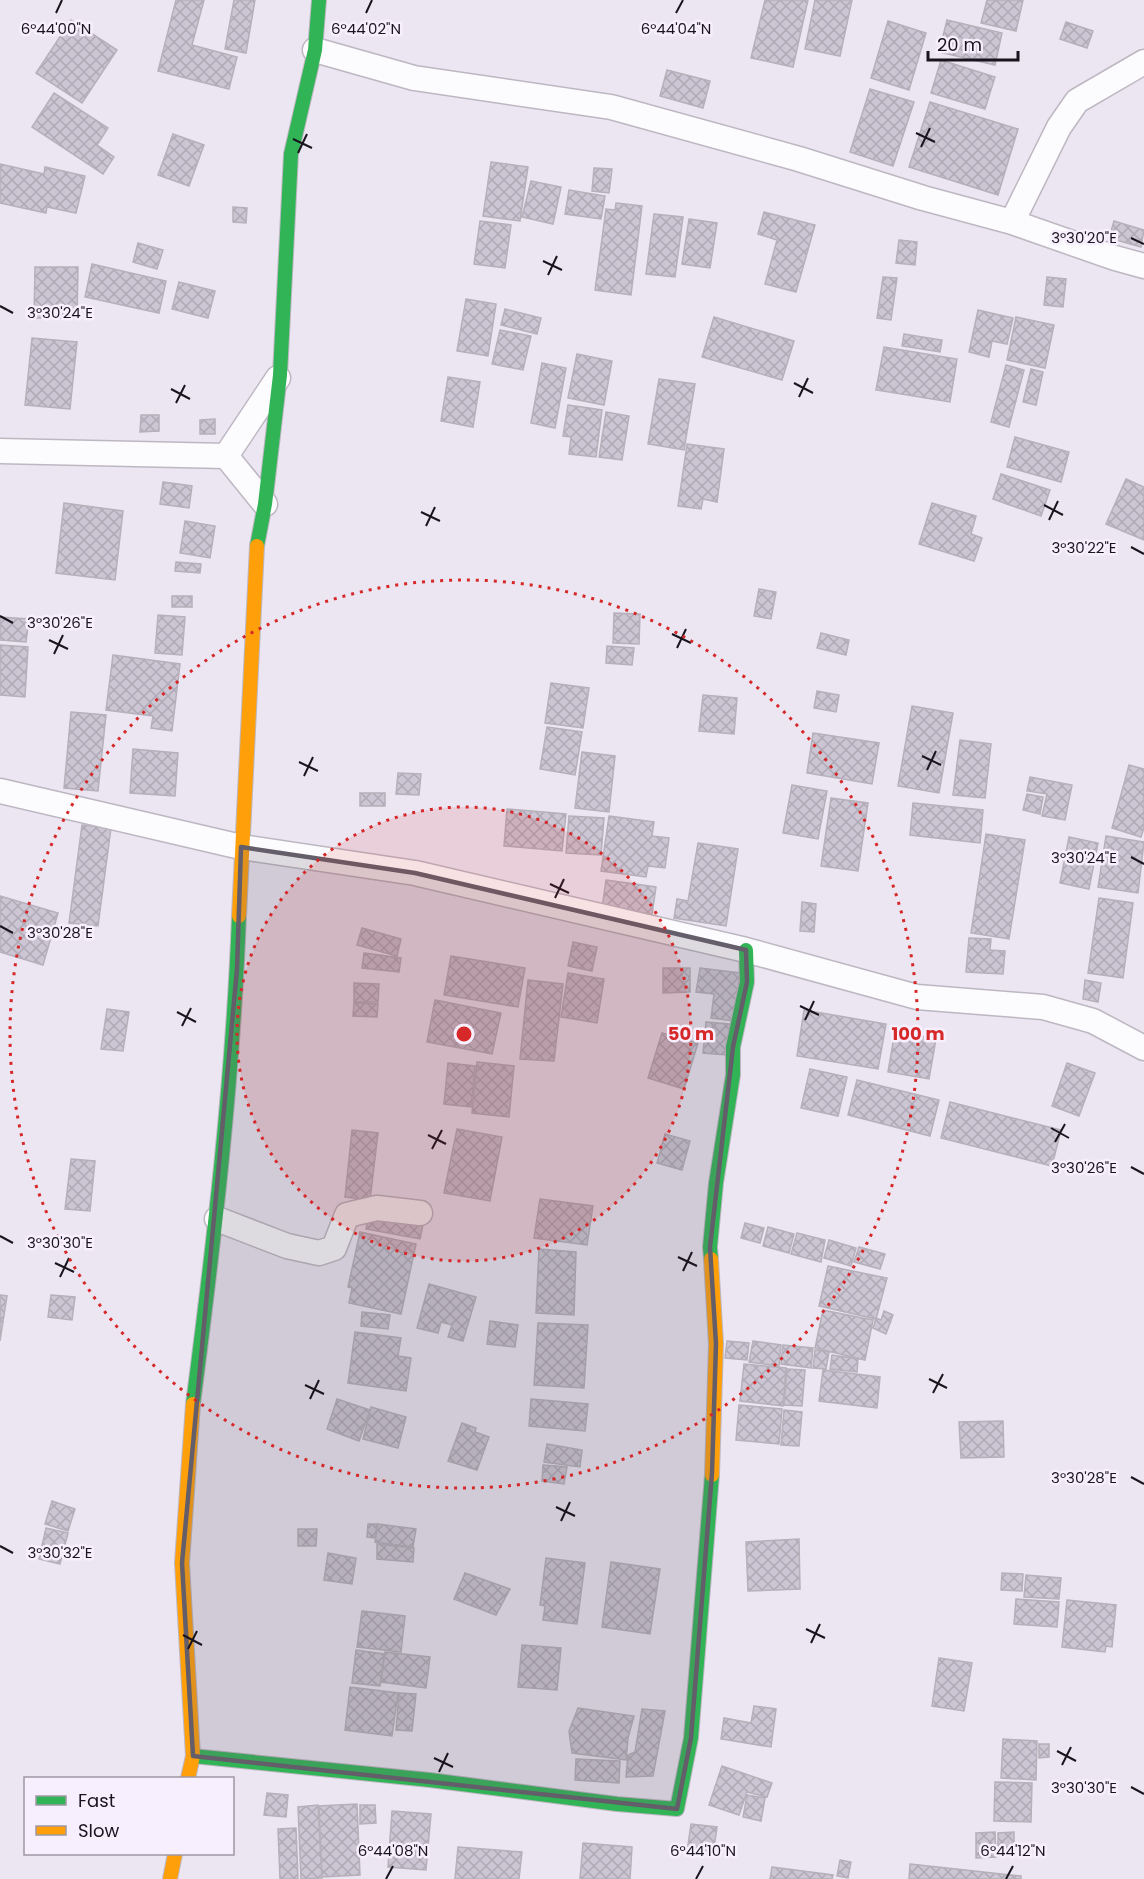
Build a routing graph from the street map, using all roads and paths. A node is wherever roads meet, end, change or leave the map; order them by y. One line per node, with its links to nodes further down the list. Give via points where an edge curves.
1 (319, 0): 2 (street)
2 (315, 50): 4 (street, via 414,78 611,107); 6 (street, via 291,154)
3 (1144, 62): 4 (street, via 1077,101 1059,127)
4 (1012, 222): 5 (street)
5 (1144, 266)
6 (280, 375): 8 (street); 9 (street)
7 (0, 451): 8 (street)
8 (226, 456): 9 (street)
9 (265, 504): 11 (street, via 257,547)
10 (0, 791): 11 (street)
11 (241, 847): 12 (street, via 416,873); 15 (street, via 237,969)
12 (746, 950): 13 (street, via 917,997 1043,1007 1093,1021); 16 (street, via 747,982 733,1047 733,1075 710,1247 716,1344 712,1473 691,1738 677,1809)
13 (1144, 1048)
14 (420, 1212): 15 (street, via 377,1208 347,1215 334,1248 319,1253 286,1246)
15 (217, 1219): 16 (street, via 193,1407 182,1563)
16 (193, 1755): 17 (street)
17 (189, 1777)
18 (175, 1855): 19 (street)
19 (170, 1879)

